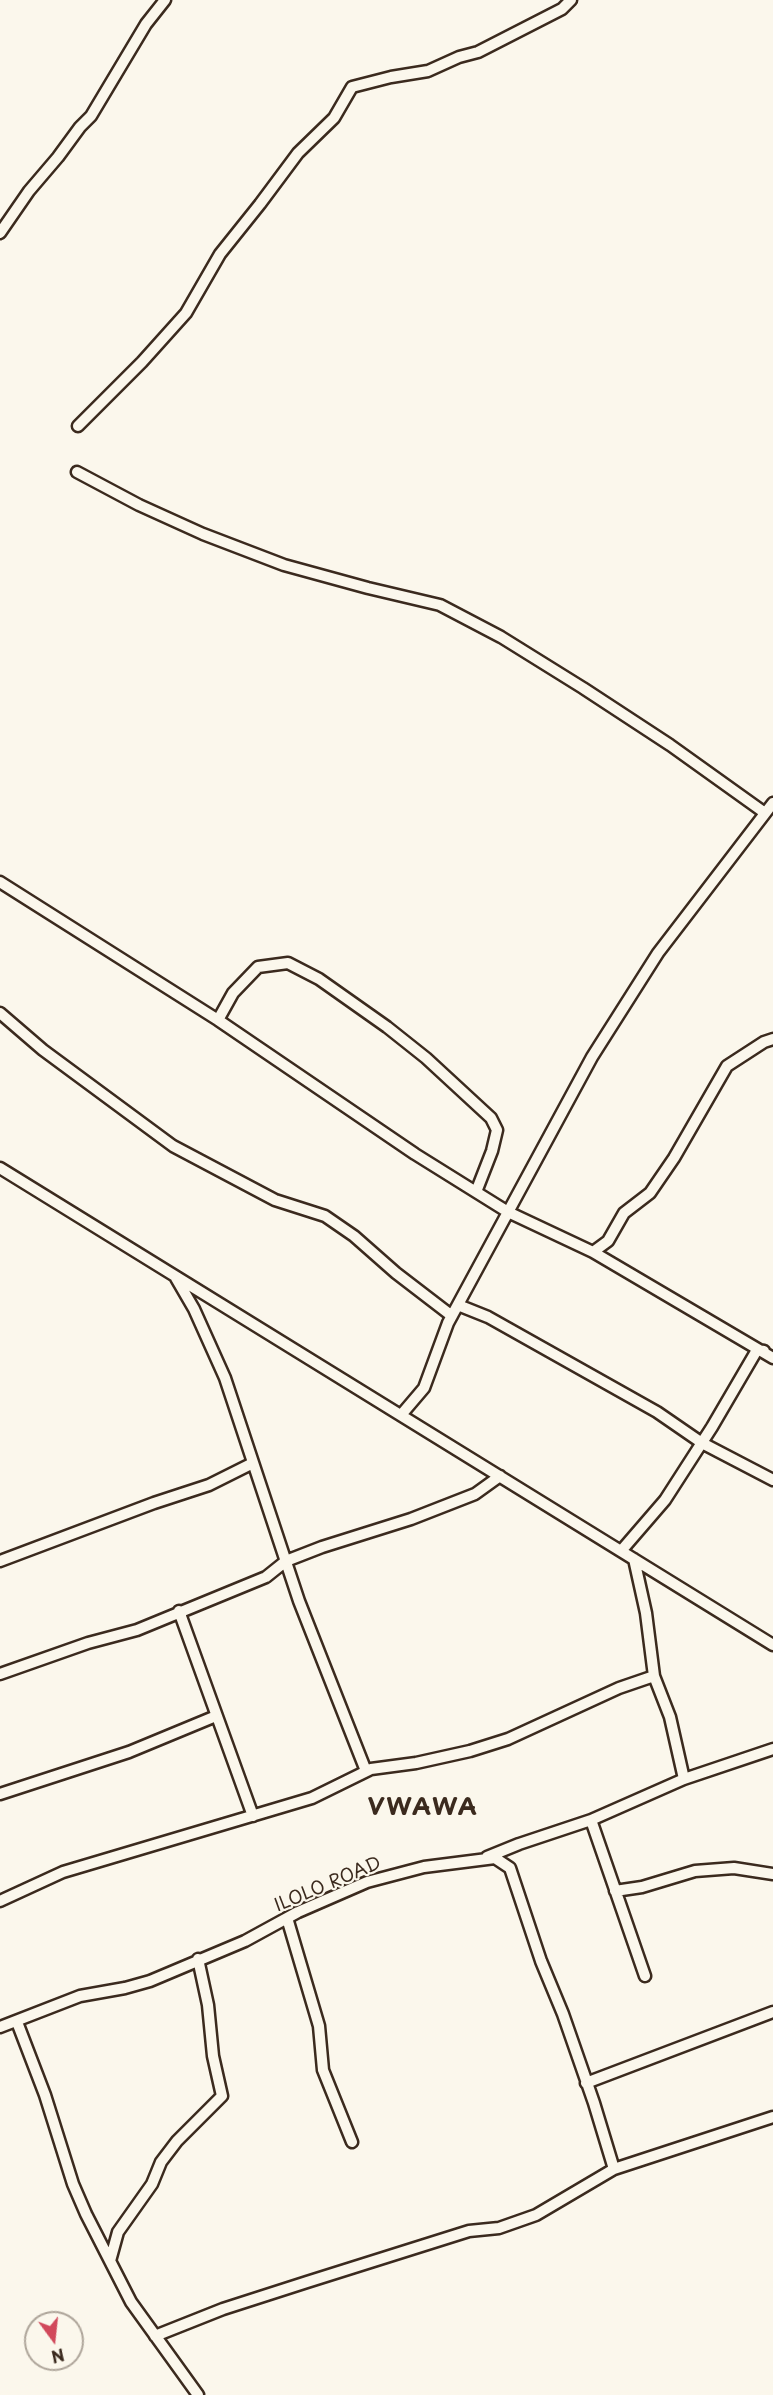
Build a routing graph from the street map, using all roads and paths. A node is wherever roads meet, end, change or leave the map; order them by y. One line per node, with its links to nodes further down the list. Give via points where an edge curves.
1 (165, 0): 3 (street, via 91,116 28,191)
2 (571, 0): 4 (street, via 562,9 478,52 428,70 352,87 334,118 298,153 220,254 186,313)
3 (0, 233)
4 (78, 426)
5 (77, 472): 7 (street, via 203,534 284,565 440,605 583,688)
6 (773, 802): 7 (street)
7 (765, 813): 14 (street, via 658,953 592,1057)
8 (0, 882): 10 (street)
9 (0, 1013): 18 (street, via 43,1050 173,1146 275,1200 325,1216)
10 (218, 1020): 13 (street); 13 (street, via 233,993 258,967 288,963 319,979 426,1058 491,1118 497,1130)
11 (773, 1040): 15 (street, via 727,1066 650,1193 624,1213 608,1241)
12 (0, 1168): 16 (street)
13 (476, 1192): 14 (street)
14 (508, 1212): 15 (street); 17 (street)
15 (593, 1252): 19 (street)
16 (174, 1275): 22 (street); 24 (street, via 225,1378)
17 (458, 1305): 18 (street); 23 (street, via 488,1317 657,1412)
18 (452, 1316): 22 (street, via 424,1388)
19 (757, 1350): 20 (street); 21 (street); 23 (street)
20 (773, 1351)
21 (773, 1358)
22 (401, 1415): 25 (street)
23 (702, 1443): 26 (street); 27 (street, via 665,1500)
24 (253, 1463): 29 (street, via 208,1485); 30 (street)
25 (500, 1476): 27 (street); 30 (street, via 475,1494)
26 (773, 1480)
27 (621, 1551): 28 (street)
28 (634, 1559): 32 (street); 34 (street)
29 (0, 1561)
30 (286, 1561): 31 (street, via 266,1576); 37 (street)
31 (179, 1611): 33 (street, via 137,1630); 35 (street)
32 (773, 1645)
33 (0, 1674)
34 (654, 1676): 37 (street, via 508,1739 470,1751); 38 (street, via 670,1717)
35 (216, 1716): 39 (street, via 129,1752); 40 (street)
36 (773, 1749): 38 (street)
37 (366, 1771): 40 (street, via 312,1798)
38 (684, 1779): 41 (street)
39 (0, 1794)
40 (253, 1816): 45 (street, via 63,1872)
41 (591, 1820): 42 (street); 44 (street)
42 (483, 1859): 46 (street, ILOLO ROAD, via 424,1867 367,1882); 52 (street, ILOLO ROAD, via 495,1858 510,1868)
43 (773, 1874): 44 (street, via 734,1868 695,1871)
44 (615, 1891): 48 (street)
45 (0, 1901)
46 (287, 1918): 47 (street, ILOLO ROAD, via 245,1941); 54 (street, via 319,2026 323,2070)
47 (198, 1959): 50 (street, ILOLO ROAD, via 150,1981 81,1996); 56 (street, via 222,2096 161,2162 152,2184 118,2232)
48 (645, 1976)
49 (773, 2012): 52 (street)
50 (17, 2022): 51 (street, ILOLO ROAD); 56 (street, via 73,2184)
51 (0, 2027)
52 (586, 2083): 55 (street, ILOLO ROAD)
53 (773, 2117): 55 (street)
54 (351, 2142)
55 (614, 2169): 57 (street, via 536,2215 500,2228 469,2231 307,2282)
56 (110, 2261): 57 (street, via 131,2302)
57 (155, 2336): 58 (street)
58 (198, 2395)

